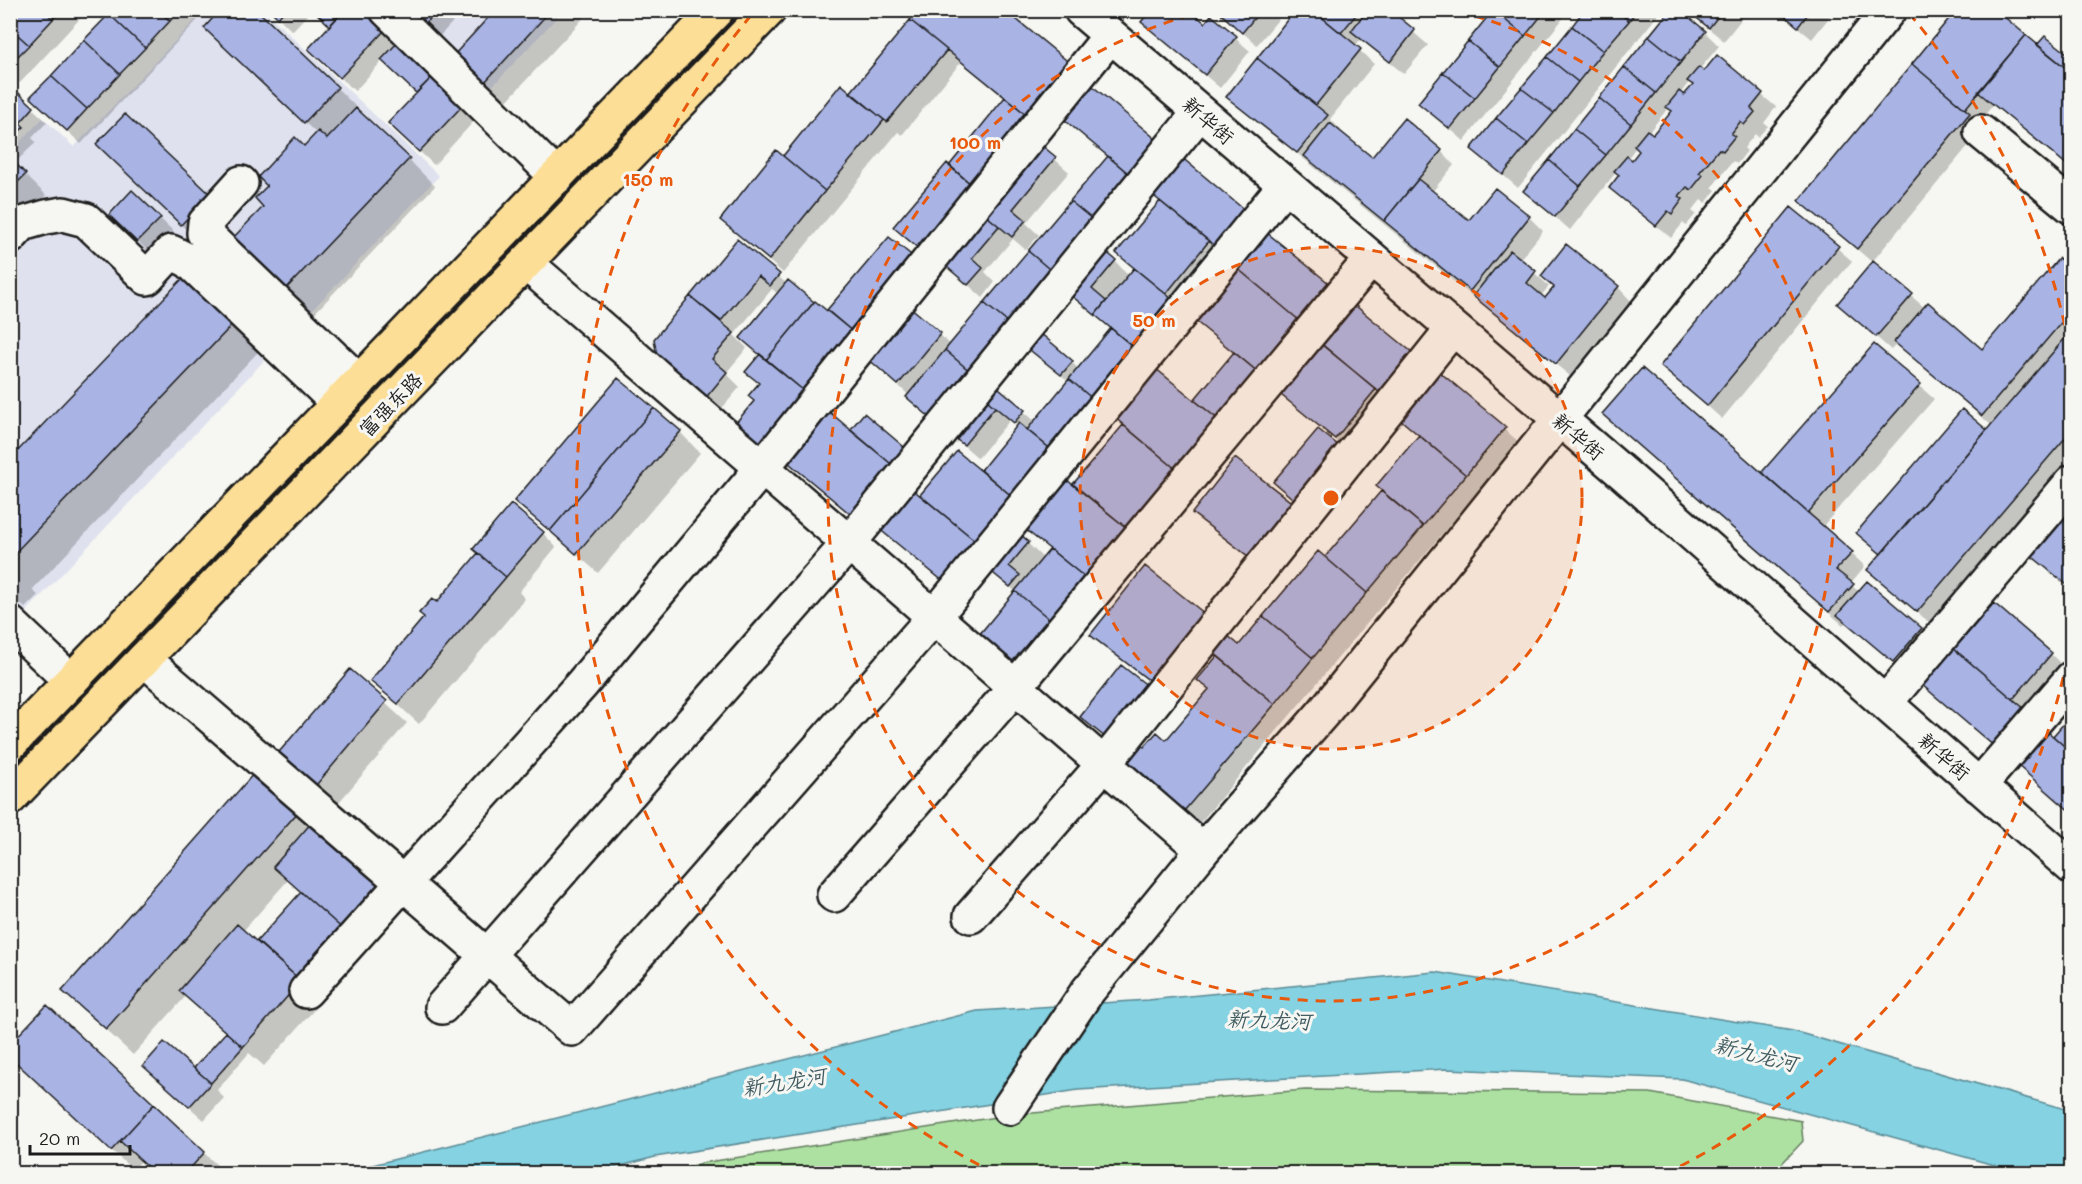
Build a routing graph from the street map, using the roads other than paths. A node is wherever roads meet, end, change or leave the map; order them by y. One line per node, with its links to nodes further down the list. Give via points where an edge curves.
1 (387, 10): 9 (street)
2 (717, 10): 9 (main road, 富强东路)
3 (769, 10): 15 (main road, 富强东路)
4 (1081, 10): 6 (street, 新华街)
5 (1889, 10): 18 (street)
6 (1110, 36): 7 (street, 新华街); 19 (street)
7 (1200, 112): 11 (street, 新华街); 21 (street)
8 (1981, 132): 12 (street)
9 (557, 177): 17 (main road, 富强东路)
10 (241, 183): 17 (street, via 205,223 204,233)
11 (1285, 185): 14 (street, 新华街); 22 (street)
12 (2072, 207)
13 (10, 237): 17 (street, via 22,224 63,214 86,220 147,278 171,252 189,261)
14 (1371, 259): 16 (street, 新华街); 27 (street)
15 (526, 263): 19 (street); 24 (main road, 富强东路)
16 (1453, 328): 18 (street, 新华街); 30 (street)
17 (349, 393): 26 (main road, 富强东路)
18 (1559, 419): 28 (street, 新华街); 33 (street, via 1323,713)
19 (762, 468): 21 (street); 35 (street, via 582,684)
20 (2072, 482): 28 (street)
21 (849, 543): 22 (street); 38 (street)
22 (934, 617): 27 (street); 38 (street, via 572,1029)
23 (10, 623): 26 (street)
24 (144, 659): 32 (main road, 富强东路); 35 (street)
25 (2072, 678): 31 (street)
26 (71, 681): 29 (main road, 富强东路)
27 (1015, 687): 30 (street); 36 (street)
28 (1884, 703): 31 (street, 新华街)
29 (10, 744)
30 (1104, 764): 33 (street); 37 (street)
31 (1979, 786): 34 (street, 新华街)
32 (10, 798)
33 (1203, 850): 41 (street, via 1087,992)
34 (2072, 867)
35 (403, 883): 38 (street); 39 (street)
36 (834, 895)
37 (971, 916)
38 (488, 956): 40 (street)
39 (306, 991)
40 (442, 1007)
41 (1009, 1108)

